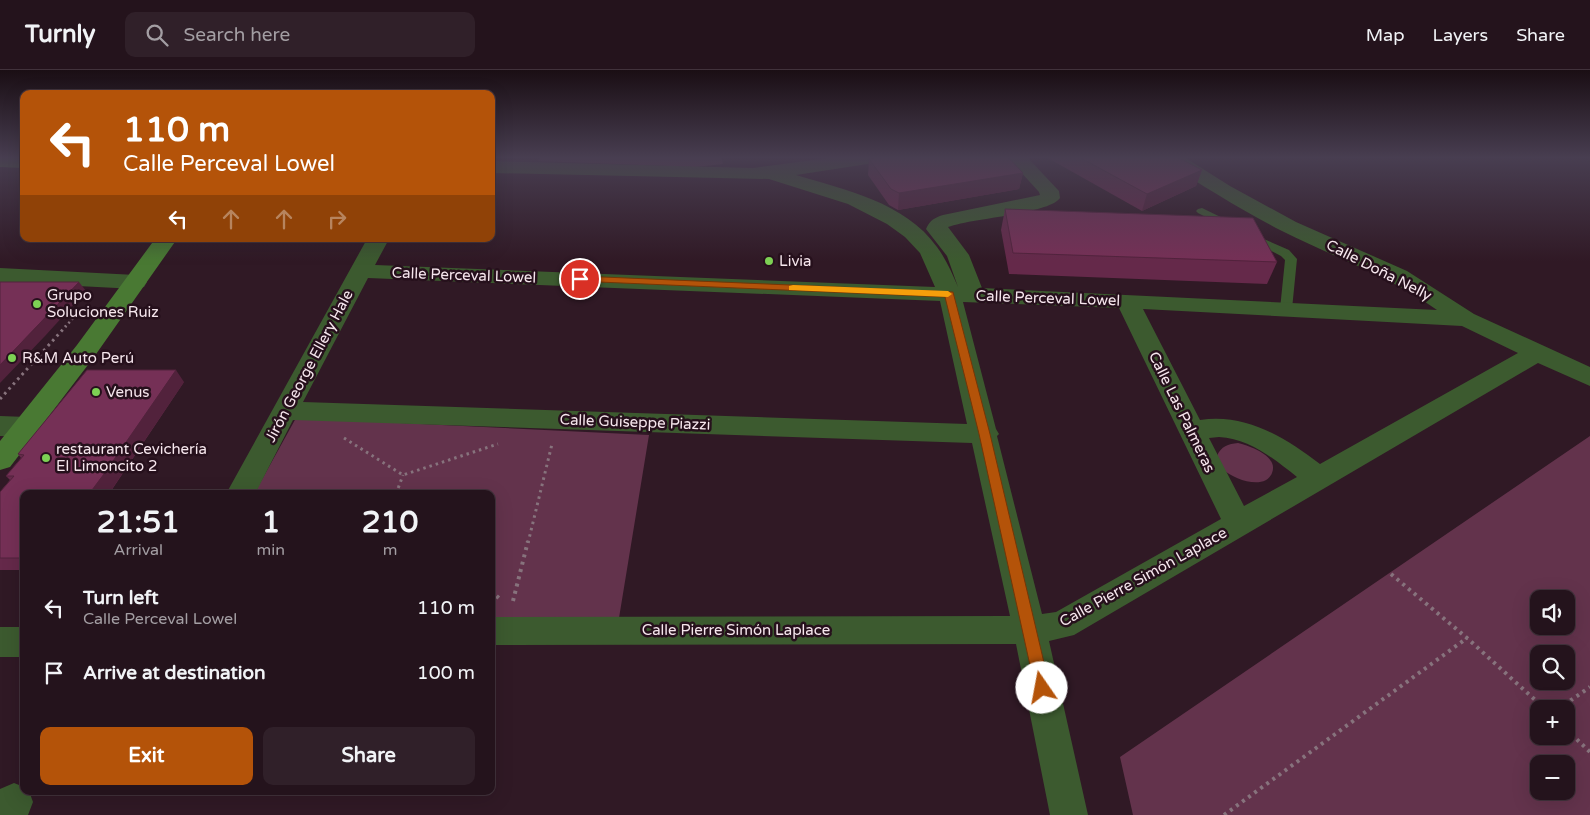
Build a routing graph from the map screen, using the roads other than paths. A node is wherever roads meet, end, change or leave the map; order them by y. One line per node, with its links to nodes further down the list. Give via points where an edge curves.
1 (824, 192): 11 (street, via 870,205 898,221 929,250)
2 (1049, 192): 11 (street, via 1050,198 1042,202 950,218 939,223 937,229 958,255)
3 (1226, 192): 14 (street, Calle Doña Nelly, via 1289,226 1399,276)
4 (1202, 211): 13 (lane, via 1291,259)
5 (164, 242): 10 (main road)
6 (173, 242): 10 (main road)
7 (376, 242): 8 (street, Jirón George Ellery Hale)
8 (361, 271): 11 (street, Calle Perceval Lowel); 17 (street, Jirón George Ellery Hale)
9 (0, 275): 10 (street)
10 (136, 282): 19 (main road)
11 (961, 294): 12 (street, Calle Perceval Lowel); 21 (street)
12 (1127, 301): 13 (street, Calle Perceval Lowel); 20 (street, Calle Las Palmeras)
13 (1286, 310): 14 (street, Calle Perceval Lowel)
14 (1466, 319): 15 (street, Calle Doña Nelly)
15 (1538, 352): 16 (street, Calle Doña Nelly); 23 (street, Calle Pierre Simón Laplace)
16 (1590, 377)
17 (285, 412): 21 (street, Calle Guiseppe Piazzi); 24 (street, Jirón George Ellery Hale)
18 (0, 426): 19 (street)
19 (27, 427): 22 (main road)
20 (1191, 430): 23 (street, via 1242,430 1266,439); 25 (street, Calle Las Palmeras)
21 (985, 434): 27 (street)
22 (0, 460)
23 (1319, 478): 25 (street, Calle Pierre Simón Laplace)
24 (242, 490)
25 (1238, 523): 27 (street, Calle Pierre Simón Laplace, via 1062,625)
26 (501, 620): 27 (street, Calle Pierre Simón Laplace)
27 (1030, 630): 30 (street)
28 (0, 642): 29 (street)
29 (20, 642)
30 (1069, 815)

